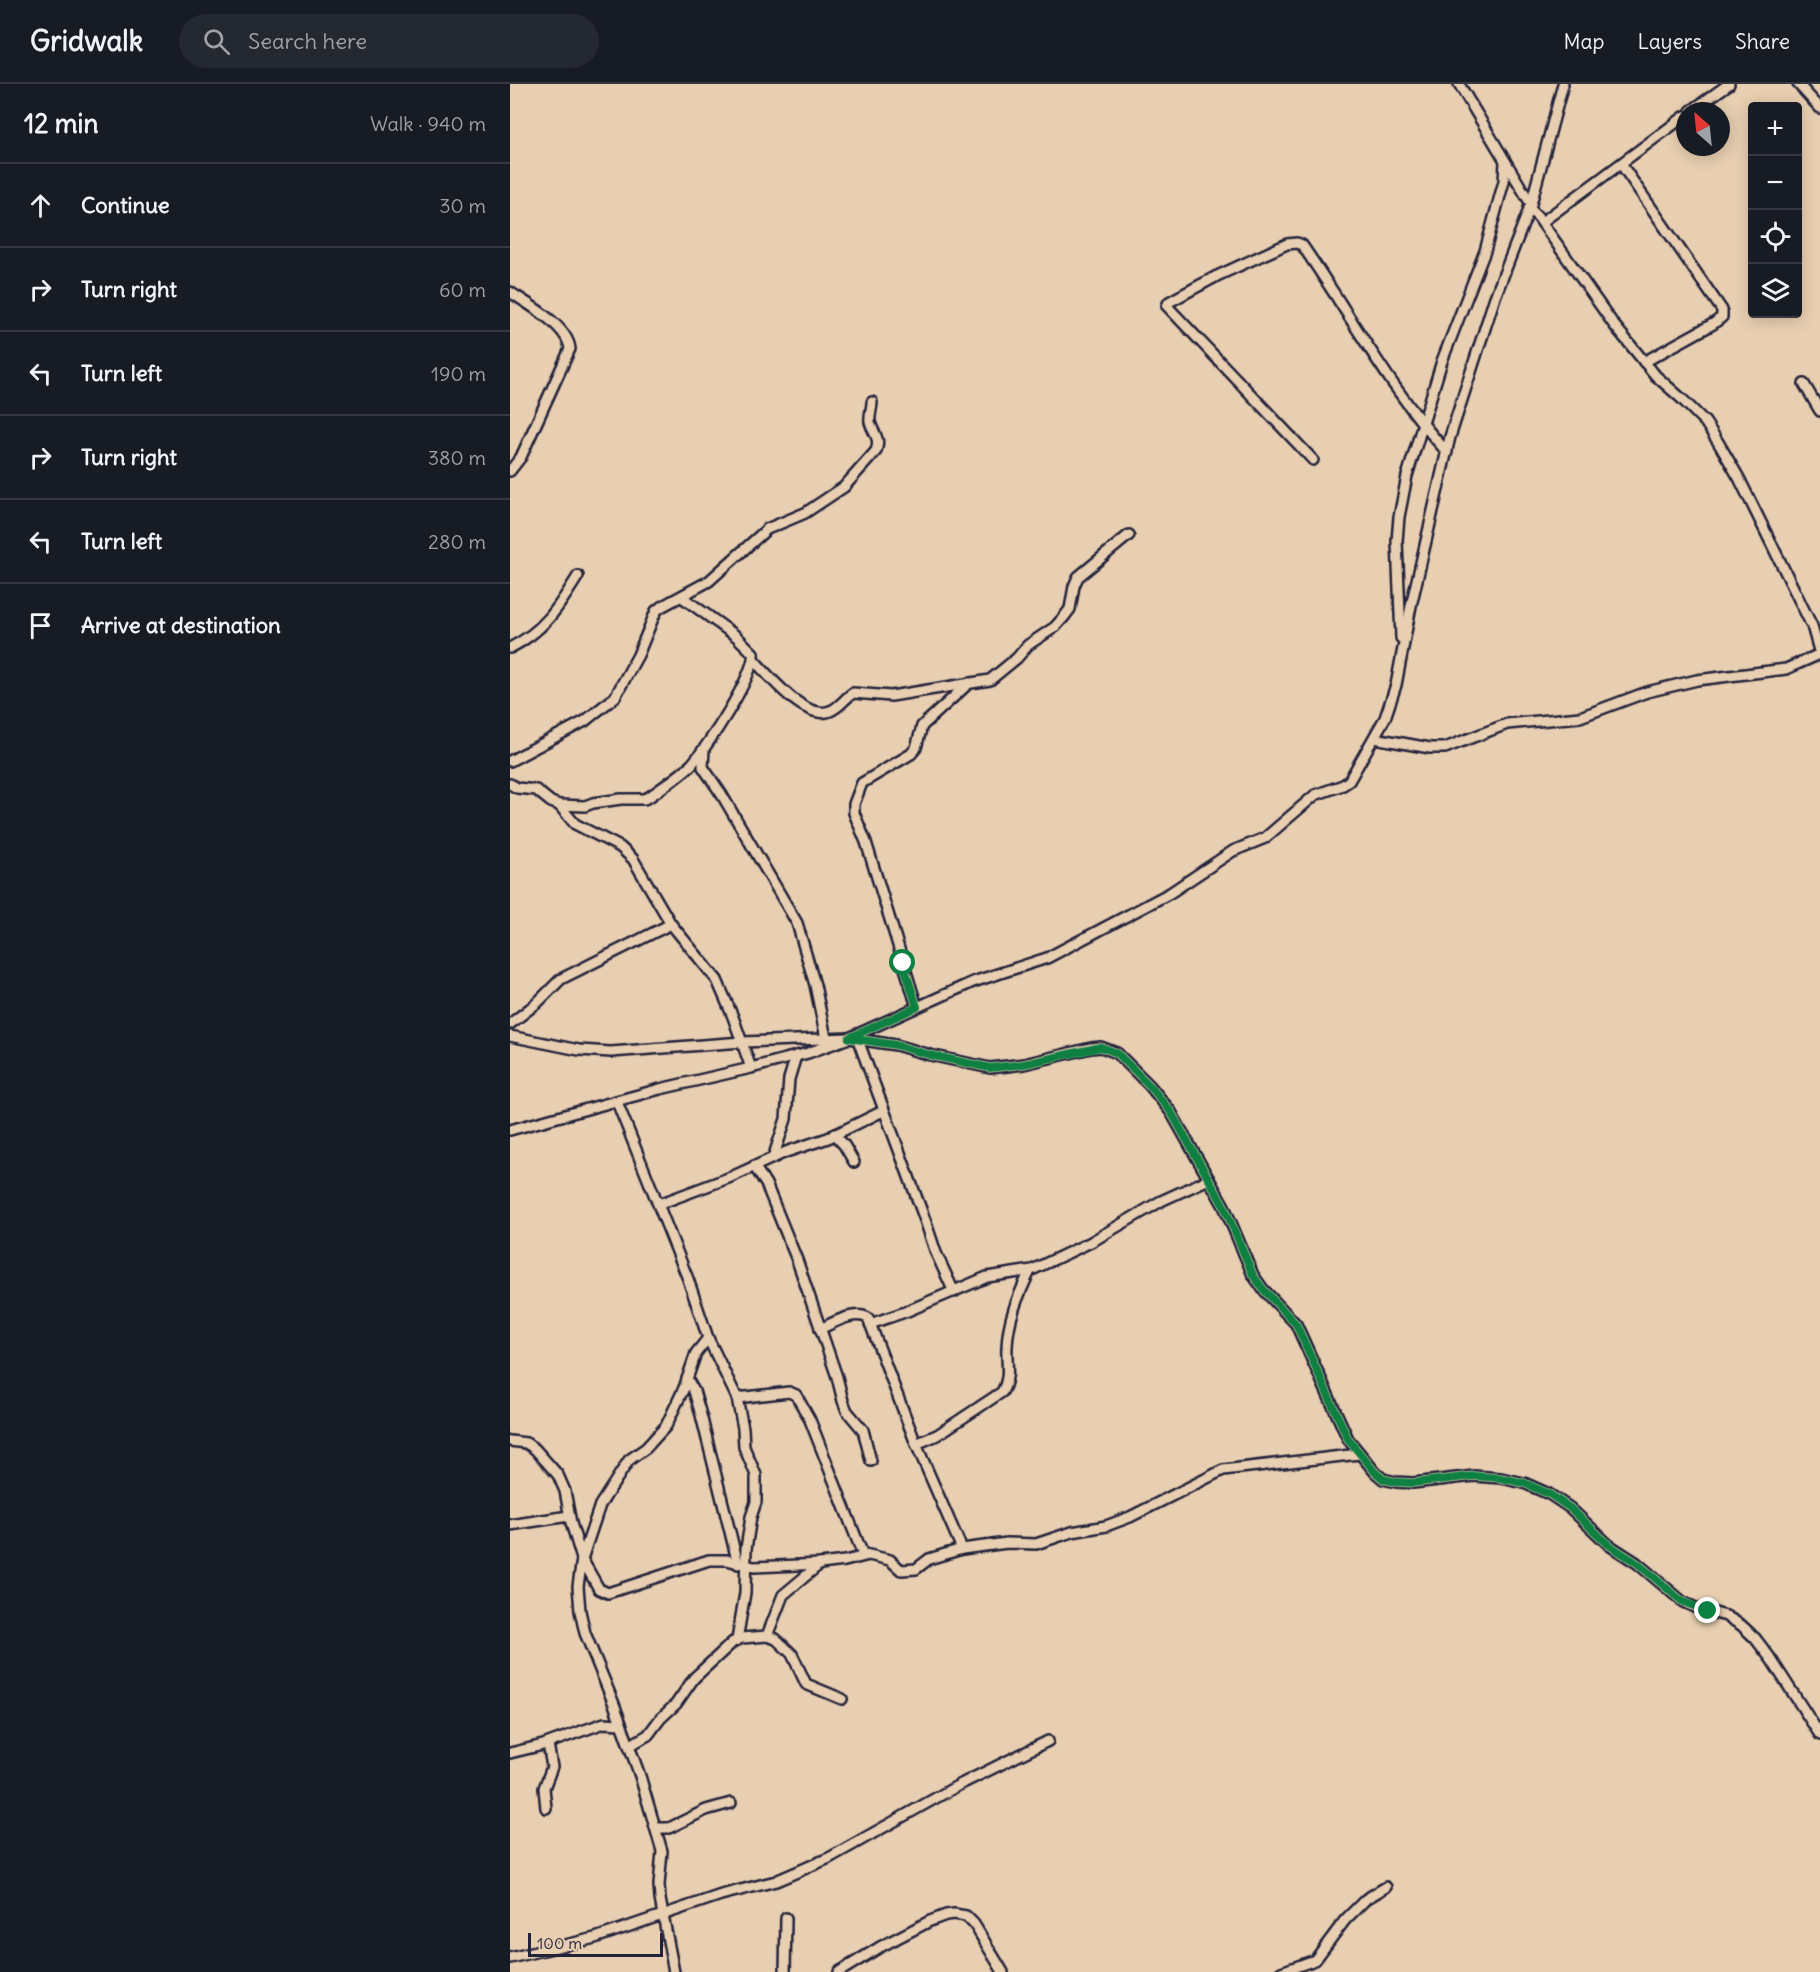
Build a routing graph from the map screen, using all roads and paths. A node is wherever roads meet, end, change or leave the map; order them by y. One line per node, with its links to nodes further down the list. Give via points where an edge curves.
1 (1459, 84): 8 (street)
2 (1563, 84): 10 (street)
3 (1729, 84): 5 (street)
4 (1798, 84): 6 (street)
5 (1704, 102)
6 (1820, 108)
7 (1676, 123): 9 (street)
8 (1505, 161): 10 (street); 17 (street, via 1504,181 1485,251)
9 (1622, 164): 11 (street); 13 (street, via 1722,310 1722,317 1713,324)
10 (1530, 206): 11 (street); 18 (street, via 1495,297)
11 (1542, 222): 13 (street)
12 (510, 291): 20 (street, via 558,327 570,349 521,457)
13 (1644, 362): 26 (street, via 1705,422 1729,460 1812,626)
14 (1804, 384): 16 (street)
15 (873, 402): 23 (street, via 869,420 879,444 856,475 819,504 767,529 719,573)
16 (1820, 411)
17 (1422, 423): 18 (street); 19 (street, via 1300,243 1287,244 1169,302 1168,308); 25 (street, via 1399,517)
18 (1447, 452): 25 (street)
19 (1313, 460)
20 (510, 471)
21 (1129, 535): 28 (street, via 1078,577 1070,609 1055,627 1028,645 990,680)
22 (578, 576): 24 (street, via 539,629)
23 (682, 597): 27 (street, via 736,636 753,653); 31 (street, via 656,611 615,697 585,721)
24 (510, 648)
25 (1402, 652): 29 (street, via 1396,685)
26 (1820, 654): 29 (street, via 1786,669 1696,680 1647,692 1580,717 1507,724 1445,748)
27 (754, 660): 28 (street, via 780,689 811,711 820,712 834,710 853,693 891,696); 30 (street, via 739,694)
28 (969, 683): 35 (street, via 922,726 911,754 862,783 854,804)
29 (1374, 738): 35 (street, via 1349,780 1315,795 1265,838 1233,851 1170,893 1047,958 973,982)
30 (704, 747): 33 (street, via 689,766 646,799); 38 (street, via 703,767 797,923)
31 (510, 761)
32 (510, 784): 33 (street, via 536,790)
33 (559, 805): 34 (street, via 575,824 626,852)
34 (671, 924): 36 (street, via 561,979); 40 (street, via 717,980)
35 (917, 1007): 39 (street)
36 (510, 1024)
37 (510, 1036): 40 (street, via 579,1050 611,1052)
38 (826, 1038): 39 (street); 40 (street)
39 (853, 1039): 41 (street); 44 (street); 50 (street, via 896,1045 990,1068 1109,1048 1150,1086 1171,1112)
40 (742, 1042): 42 (street)
41 (796, 1056): 42 (street); 47 (street, via 789,1079 786,1119)
42 (751, 1068): 43 (street)
43 (617, 1102): 45 (street); 51 (street)
44 (883, 1111): 46 (street); 53 (street)
45 (510, 1130)
46 (834, 1134): 47 (street); 48 (street)
47 (772, 1158): 49 (street)
48 (854, 1162)
49 (754, 1166): 51 (street); 55 (street, via 766,1184 797,1260)
50 (1209, 1179): 52 (street); 61 (street, via 1253,1275 1296,1324 1348,1439)
51 (659, 1204): 56 (street)
52 (1030, 1271): 53 (street, via 987,1277); 60 (street, via 1012,1312 1007,1348 1009,1367 1002,1392 937,1435)
53 (954, 1292): 54 (street)
54 (870, 1324): 55 (street, via 862,1315); 60 (street)
55 (820, 1329): 62 (street, via 843,1401 863,1430)
56 (708, 1338): 57 (street, via 696,1353); 58 (street)
57 (687, 1379): 67 (street, via 666,1426 629,1460 600,1505); 68 (street, via 694,1391)
58 (737, 1398): 66 (street, via 789,1392 796,1395 814,1429); 68 (street, via 744,1447 756,1477 756,1502)
59 (510, 1441): 63 (street, via 526,1443 552,1467 563,1485)
60 (916, 1444): 65 (street)
61 (1359, 1454): 65 (street, via 1223,1470 1106,1526 1036,1544); 74 (street, via 1383,1479 1396,1482 1474,1476 1501,1478 1549,1494 1683,1602 1741,1625 1771,1659)
62 (872, 1461)
63 (569, 1516): 64 (street); 67 (street)
64 (510, 1525)
65 (962, 1549): 66 (street, via 929,1559 916,1569 903,1570 890,1560)
66 (863, 1555): 69 (street)
67 (582, 1559): 68 (street, via 599,1589 608,1593 709,1560); 73 (street, via 578,1586 585,1633)
68 (741, 1564): 69 (street); 71 (street, via 745,1593)
69 (820, 1564): 70 (street, via 783,1595)
70 (766, 1636): 71 (street); 72 (street, via 776,1639 792,1654 806,1684)
71 (737, 1640): 77 (street, via 694,1678 648,1735)
72 (842, 1700)
73 (621, 1724): 76 (street, via 604,1723); 77 (street)
74 (1820, 1736)
75 (1048, 1741): 83 (street, via 959,1785 829,1858 776,1881)
76 (548, 1744): 78 (street); 80 (street, via 552,1767 544,1788)
77 (629, 1746): 81 (street)
78 (510, 1753)
79 (731, 1803): 81 (street, via 669,1828)
80 (546, 1808)
81 (656, 1828): 83 (street, via 662,1851 659,1885)
82 (1386, 1887): 90 (street, via 1366,1899 1345,1920 1315,1960)
83 (663, 1916): 85 (street, via 595,1938); 86 (street)
84 (786, 1918): 87 (street)
85 (510, 1958)
86 (675, 1972)
87 (785, 1972)
88 (839, 1972): 89 (street, via 930,1921 954,1914 966,1916 974,1924)
89 (1003, 1972)
90 (1281, 1972)

